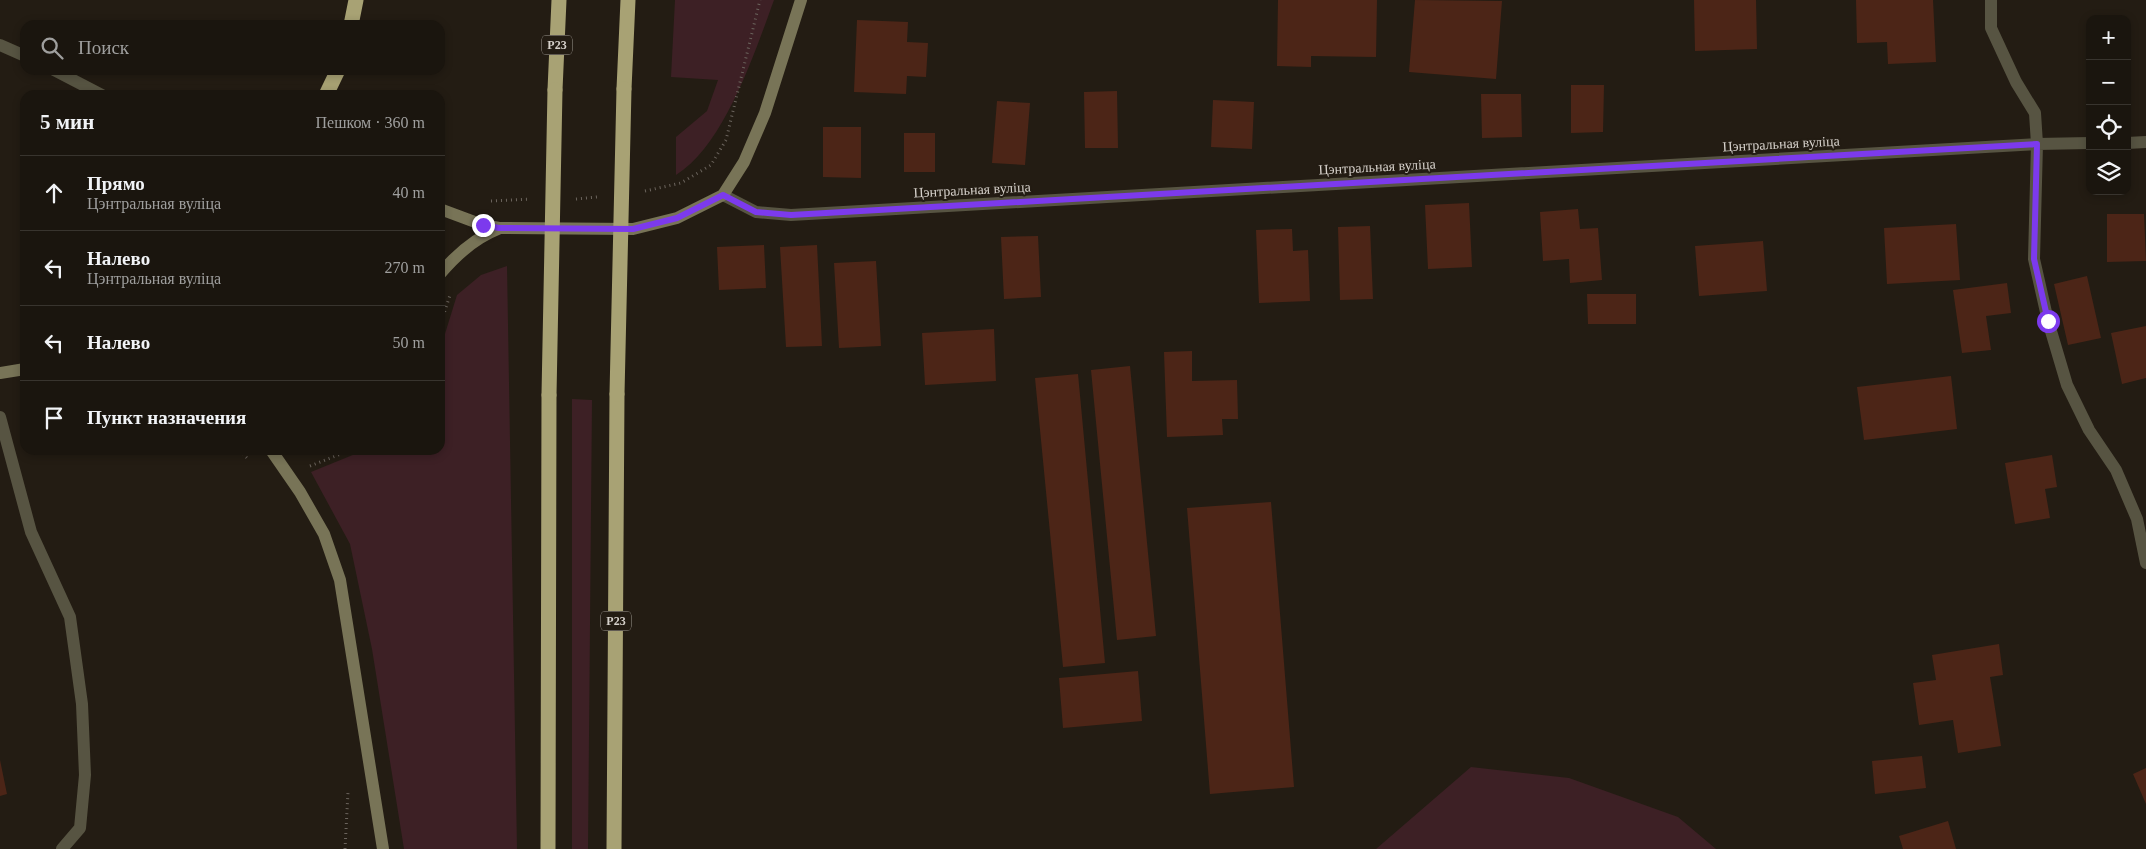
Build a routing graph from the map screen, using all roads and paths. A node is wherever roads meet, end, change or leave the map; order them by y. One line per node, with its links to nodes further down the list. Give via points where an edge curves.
1 (356, 0): 7 (highway)
2 (559, 0): 38 (highway, Р23, bridge, via 549,395)
3 (628, 0): 39 (highway, Р23, bridge, via 617,394)
4 (760, 0): 18 (path, via 726,140 711,165 681,183)
5 (801, 0): 19 (street, via 764,113 744,162)
6 (1991, 0): 17 (street, via 1991,28 2034,113)
7 (352, 20)
8 (0, 45): 9 (street)
9 (20, 54)
10 (64, 75): 12 (street)
11 (336, 75): 13 (highway)
12 (92, 90)
13 (328, 90)
14 (2146, 142): 16 (street)
15 (2086, 143): 17 (street, Цэнтральная вуліца)
16 (2131, 143)
17 (2037, 144): 19 (street, Цэнтральная вуліца, via 791,215 756,212); 33 (street, via 2034,259 2048,321 2067,384 2089,430 2116,470 2137,519)
18 (638, 192)
19 (723, 195): 25 (street, via 677,218 633,229)
20 (603, 197): 22 (path)
21 (531, 199): 23 (path)
22 (567, 199)
23 (484, 201)
24 (445, 211): 25 (street)
25 (499, 228): 26 (street, via 484,234)
26 (445, 268)
27 (20, 370): 28 (street)
28 (0, 374)
29 (0, 417): 35 (street, via 31,532 70,617 80,685 85,775 80,828)
30 (274, 455): 37 (street, via 324,534 340,580)
31 (341, 455): 32 (path)
32 (301, 469)
33 (2146, 564)
34 (347, 786): 36 (path)
35 (62, 849)
36 (345, 849)
37 (383, 849)
38 (548, 849)
39 (614, 849)

